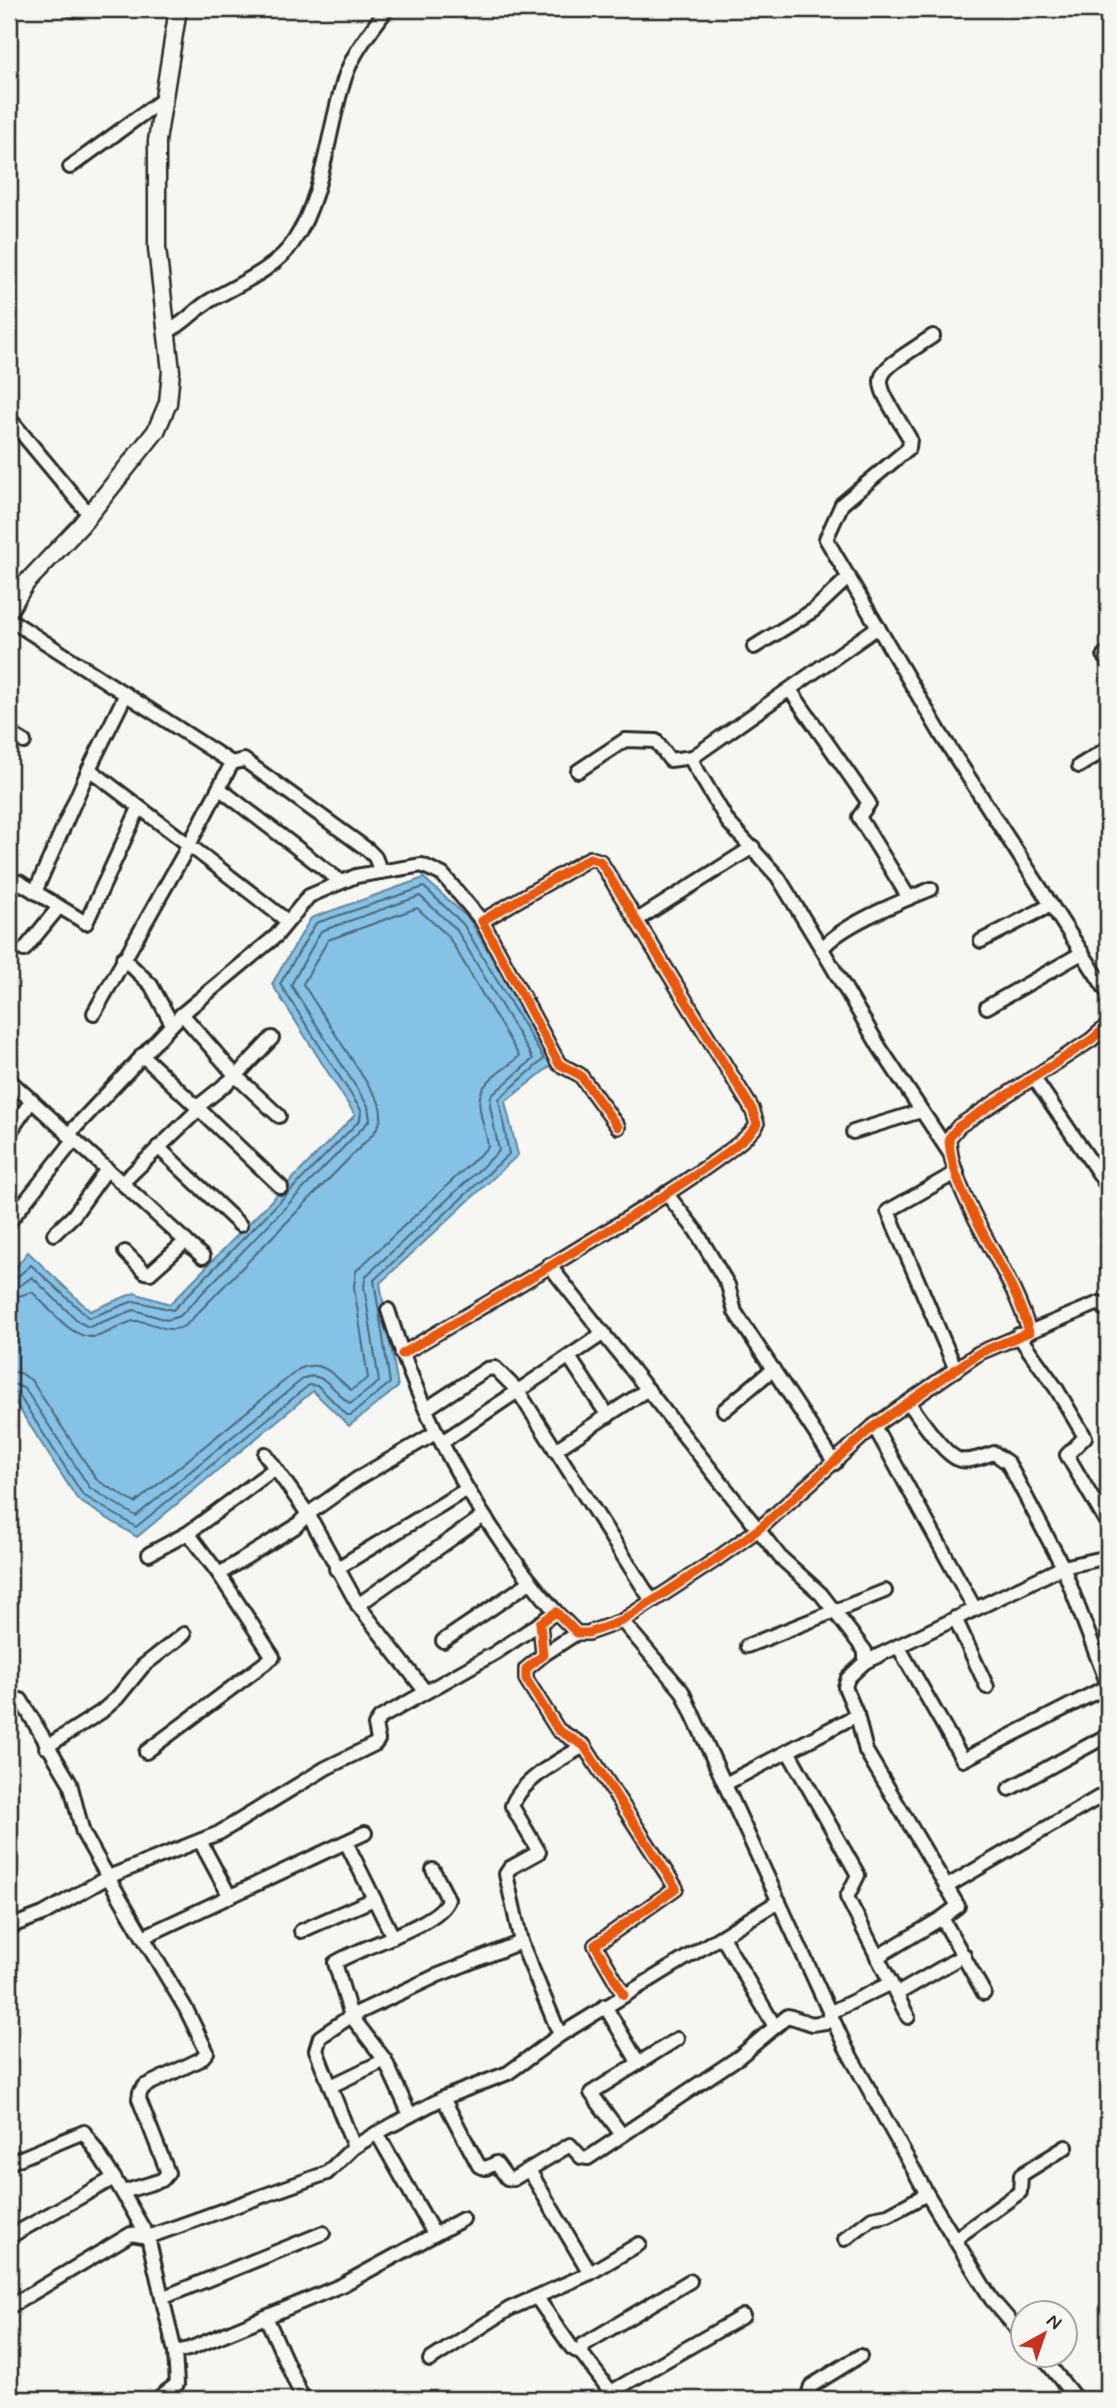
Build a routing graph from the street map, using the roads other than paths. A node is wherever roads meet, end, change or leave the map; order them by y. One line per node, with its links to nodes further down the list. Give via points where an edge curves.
1 (178, 9): 3 (street)
2 (387, 9): 5 (street, via 356,53 346,77 320,174 293,243 253,277)
3 (162, 100): 4 (street); 5 (street, via 157,141 157,248)
4 (70, 167)
5 (168, 331): 8 (street, via 168,404 156,431)
6 (933, 336): 9 (street, via 880,377 881,390 911,444 842,504 825,534)
7 (9, 418): 8 (street)
8 (89, 514): 10 (street, via 26,583)
9 (849, 577): 12 (street); 13 (street, via 814,610)
10 (9, 610)
11 (9, 619): 15 (street)
12 (878, 626): 14 (street); 34 (street, via 942,736)
13 (754, 647)
14 (790, 690): 19 (street); 33 (street, via 869,803 859,817)
15 (126, 694): 20 (street); 22 (street)
16 (9, 733): 17 (street)
17 (24, 742)
18 (1108, 748): 21 (street)
19 (693, 757): 23 (street, via 670,760 656,741 628,739); 27 (street, via 728,822)
20 (232, 762): 24 (street); 28 (street, via 244,760 368,850)
21 (1079, 766)
22 (89, 769): 25 (street); 32 (street)
23 (578, 771)
24 (220, 789): 26 (street); 29 (street)
25 (139, 808): 26 (street); 35 (street, via 88,921 84,923)
26 (189, 845): 36 (street); 43 (street)
27 (753, 847): 37 (street); 40 (street, via 778,877)
28 (381, 872): 29 (street); 38 (street, via 408,865 431,869 443,875)
29 (340, 881): 36 (street, via 309,896)
30 (931, 889): 33 (street)
31 (9, 892): 32 (street, via 19,882)
32 (35, 892): 35 (street)
33 (909, 898): 40 (street, via 869,917)
34 (1051, 905): 39 (street); 42 (street)
35 (59, 907): 41 (street)
36 (286, 920): 47 (street, via 276,936)
37 (637, 920): 38 (street, via 596,858 590,858); 70 (street, via 757,1124 746,1139)
38 (482, 921): 59 (street, via 559,1064 580,1075)
39 (981, 941)
40 (822, 949): 57 (street)
41 (23, 950)
42 (1082, 953): 44 (street); 45 (street)
43 (123, 958): 46 (street); 48 (street, via 150,985)
44 (1108, 993)
45 (987, 1007)
46 (93, 1013)
47 (182, 1014): 48 (street); 52 (street)
48 (172, 1024): 51 (street)
49 (1106, 1032): 53 (street)
50 (272, 1038): 52 (street)
51 (142, 1055): 56 (street); 62 (street)
52 (236, 1076): 56 (street); 58 (street)
53 (1034, 1078): 64 (street, via 959,1126 949,1138); 68 (street)
54 (9, 1080): 55 (street)
55 (32, 1100): 61 (street); 62 (street)
56 (197, 1109): 63 (street); 69 (street)
57 (921, 1111): 60 (street); 64 (street)
58 (279, 1116)
59 (618, 1127)
60 (853, 1132)
61 (9, 1133)
62 (71, 1137): 65 (street); 71 (street)
63 (158, 1147): 67 (street); 72 (street)
64 (949, 1152): 66 (street)
65 (107, 1169): 67 (street); 73 (street)
66 (957, 1171): 81 (street, via 972,1210 1011,1282); 85 (street, via 888,1211)
67 (122, 1183): 74 (street)
68 (1108, 1186)
69 (281, 1187)
70 (666, 1193): 77 (street); 84 (street, via 696,1231 728,1285 734,1312)
71 (9, 1222)
72 (240, 1225)
73 (54, 1234)
74 (186, 1241): 75 (street, via 150,1273); 76 (street)
75 (125, 1252)
76 (203, 1257)
77 (549, 1265): 80 (street); 82 (street)
78 (388, 1310): 82 (street)
79 (1108, 1311): 81 (street, via 1099,1303)
80 (604, 1333): 83 (street); 86 (street)
81 (1024, 1334): 85 (street, via 979,1353); 101 (street, via 1085,1437 1067,1455)
82 (402, 1354): 89 (street)
83 (569, 1357): 87 (street); 91 (street)
84 (773, 1369): 90 (street); 96 (street)
85 (956, 1370): 88 (street)
86 (649, 1389): 91 (street); 102 (street)
87 (517, 1391): 89 (street, via 495,1368 487,1369); 93 (street); 94 (street)
88 (909, 1403): 92 (street); 106 (street, via 956,1458 963,1461 994,1454 1008,1462)
89 (426, 1409): 93 (street)
90 (724, 1410)
91 (608, 1416): 94 (street)
92 (874, 1426): 96 (street); 113 (street)
93 (439, 1437): 98 (street); 99 (street, via 357,1479)
94 (555, 1450): 111 (street)
95 (265, 1454): 97 (street)
96 (835, 1463): 102 (street)
97 (274, 1469): 99 (street); 103 (street)
98 (467, 1489): 100 (street); 107 (street)
99 (308, 1514): 107 (street); 108 (street, via 295,1527)
100 (482, 1517): 109 (street); 112 (street)
101 (1108, 1525)
102 (760, 1528): 111 (street); 114 (street)
103 (188, 1533): 104 (street); 108 (street)
104 (149, 1554)
105 (1108, 1557): 106 (street)
106 (1063, 1567): 113 (street); 126 (street)
107 (336, 1569): 112 (street)
108 (219, 1574): 135 (street, via 273,1657)
109 (530, 1582): 115 (street); 121 (street)
110 (886, 1591): 114 (street)
111 (652, 1601): 117 (street)
112 (358, 1605): 128 (street)
113 (975, 1609): 116 (street)
114 (832, 1610): 122 (street); 125 (street, via 865,1651)
115 (556, 1612): 118 (street); 119 (street)
116 (955, 1618): 123 (street); 127 (street)
117 (622, 1621): 119 (street); 136 (street, via 676,1681)
118 (540, 1623): 124 (street); 128 (street)
119 (577, 1633): 124 (street)
120 (184, 1634): 133 (street, via 143,1666 101,1712)
121 (443, 1641)
122 (747, 1646)
123 (898, 1646): 125 (street); 126 (street, via 962,1760)
124 (543, 1656): 132 (street, via 526,1669 526,1679 558,1730)
125 (866, 1661): 130 (street, via 845,1682)
126 (1108, 1686)
127 (987, 1687)
128 (425, 1691): 140 (street, via 377,1721 375,1744)
129 (21, 1700): 133 (street)
130 (857, 1715): 134 (street); 144 (street, via 866,1751)
131 (1108, 1735): 137 (street)
132 (584, 1746): 154 (street, via 522,1789 512,1806 539,1852 506,1874); 159 (street, via 676,1888 595,1945)
133 (46, 1747): 143 (street, via 70,1783 83,1832)
134 (788, 1751): 136 (street); 156 (street, via 858,1875 846,1894)
135 (146, 1752)
136 (727, 1783): 147 (street)
137 (1009, 1789)
138 (1108, 1792): 144 (street)
139 (365, 1833): 141 (street)
140 (200, 1841): 143 (street); 145 (street)
141 (346, 1842): 145 (street); 146 (street)
142 (433, 1870): 152 (street, via 448,1902)
143 (108, 1877): 149 (street, via 43,1914); 151 (street)
144 (946, 1886): 148 (street, via 958,1906)
145 (229, 1895): 151 (street)
146 (374, 1899): 150 (street); 152 (street)
147 (779, 1901): 153 (street); 162 (street)
148 (943, 1918): 155 (street); 156 (street)
149 (9, 1927)
150 (301, 1931)
151 (143, 1937): 179 (street, via 207,2052 140,2092 168,2173 162,2180)
152 (393, 1937): 161 (street, via 335,1964)
153 (722, 1937): 159 (street); 164 (street)
154 (521, 1942): 161 (street); 165 (street)
155 (964, 1955): 157 (street); 158 (street)
156 (877, 1957): 157 (street)
157 (894, 1989): 162 (street); 163 (street)
158 (984, 1993)
159 (624, 1995): 160 (street)
160 (605, 2007): 165 (street); 168 (street)
161 (351, 2016): 167 (street); 169 (street, via 316,2042)
162 (830, 2017): 164 (street, via 812,2024 788,2015); 180 (street)
163 (908, 2017)
164 (774, 2025): 173 (street, via 749,2050)
165 (560, 2035): 170 (street, via 508,2073)
166 (677, 2039): 168 (street)
167 (385, 2060): 169 (street); 171 (street)
168 (638, 2062): 173 (street, via 591,2093)
169 (331, 2086): 174 (street)
170 (443, 2098): 171 (street); 177 (street, via 479,2166 486,2168 496,2162 510,2180)
171 (410, 2115): 172 (street)
172 (377, 2133): 174 (street); 183 (street)
173 (622, 2135): 177 (street, via 584,2159 570,2145)
174 (354, 2147): 185 (street, via 327,2173)
175 (1066, 2147): 187 (street, via 1021,2175 1017,2194)
176 (9, 2163): 178 (street, via 84,2132)
177 (530, 2170): 189 (street)
178 (114, 2178): 179 (street); 184 (street)
179 (123, 2192): 185 (street)
180 (927, 2194): 186 (street, via 888,2215 872,2218); 187 (street)
181 (463, 2219): 183 (street)
182 (323, 2234): 191 (street)
183 (434, 2234): 195 (street, via 342,2285)
184 (9, 2237)
185 (148, 2237): 191 (street); 193 (street, via 131,2234)
186 (845, 2239)
187 (954, 2239): 196 (street)
188 (639, 2244): 189 (street)
189 (590, 2273): 192 (street)
190 (690, 2281): 198 (street, via 587,2340)
191 (162, 2298): 197 (street)
192 (537, 2298): 198 (street, via 572,2348); 200 (street, via 509,2309)
193 (9, 2307)
194 (743, 2316): 202 (street)
195 (266, 2317): 197 (street); 204 (street)
196 (1009, 2321)
197 (175, 2352): 203 (street, via 177,2384)
198 (582, 2354): 202 (street)
199 (860, 2356): 205 (street, via 811,2386)
200 (430, 2360)
201 (1053, 2370): 206 (street)
202 (611, 2396)
203 (156, 2399)
204 (303, 2399)
205 (813, 2399)
206 (1076, 2399)

